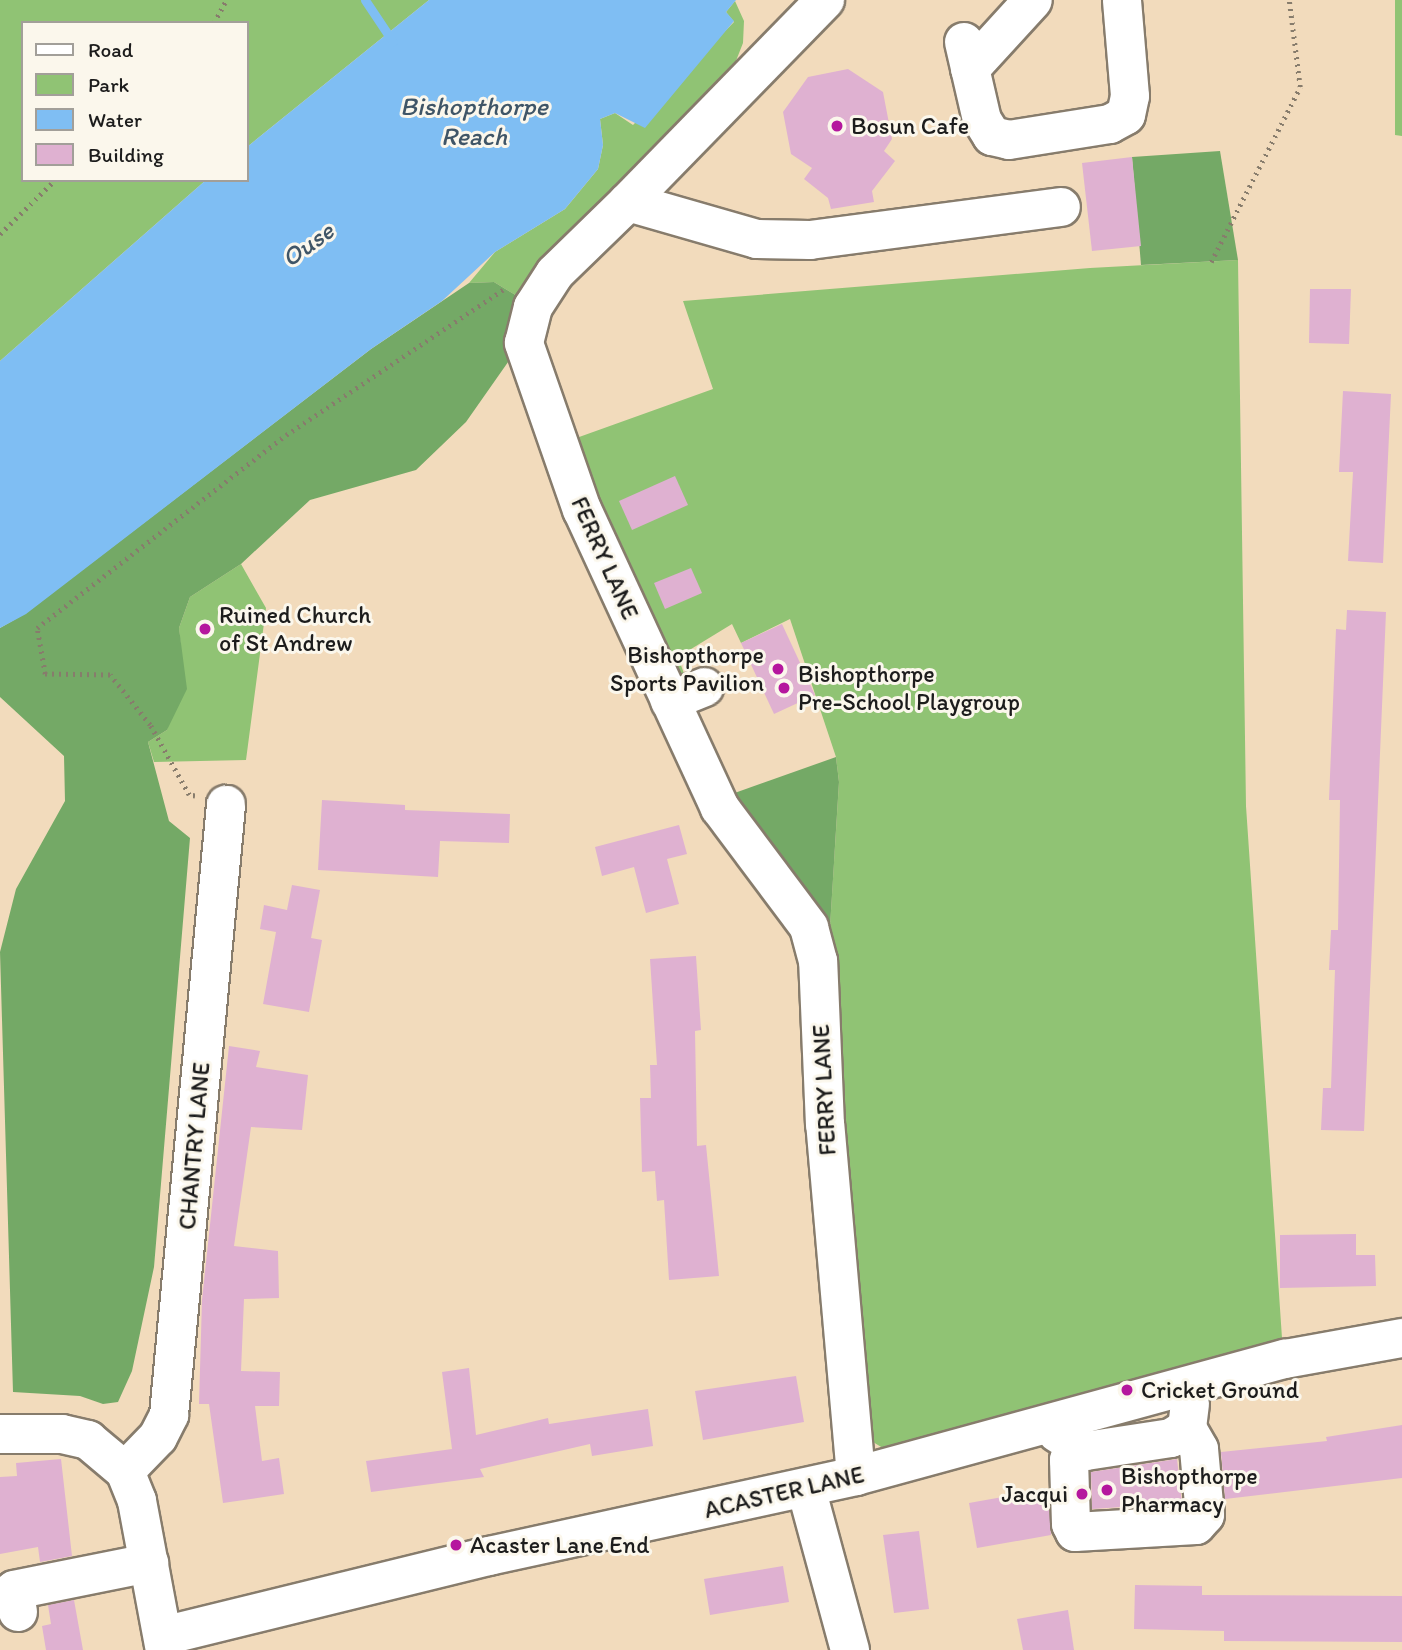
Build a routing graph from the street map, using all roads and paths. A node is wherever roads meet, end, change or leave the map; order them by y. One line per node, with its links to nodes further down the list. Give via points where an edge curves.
1 (226, 0): 6 (path)
2 (825, 0): 8 (street, FERRY LANE)
3 (1033, 0): 4 (street, via 967,56 982,120 992,136 1009,140 1110,124 1126,116 1130,96)
4 (1122, 0)
5 (1289, 0): 11 (path, via 1300,87)
6 (215, 21)
7 (53, 182): 10 (path)
8 (628, 202): 9 (street, via 757,239 810,240); 12 (street, FERRY LANE)
9 (1061, 207)
10 (0, 234)
11 (1211, 262)
12 (555, 273): 14 (street, FERRY LANE, via 533,307 524,343 582,510); 15 (path, via 523,278 286,435 37,628 45,674 110,675 150,725 189,795)
13 (704, 688): 14 (street)
14 (670, 701): 22 (street, FERRY LANE, via 720,808 809,927 818,961 825,1125)
15 (226, 805): 21 (street, CHANTRY LANE, via 169,1415 158,1437)
16 (1402, 1338): 17 (street, ACASTER LANE)
17 (1192, 1381): 18 (street); 20 (street, ACASTER LANE)
18 (1187, 1428): 20 (street, via 1171,1438 1086,1451); 20 (street, via 1199,1449 1205,1515 1196,1525 1075,1532 1069,1460)
19 (0, 1434): 21 (street, via 51,1433 88,1440)
20 (1061, 1436): 22 (street, ACASTER LANE)
21 (125, 1471): 24 (street, via 137,1501)
22 (856, 1476): 23 (street, ACASTER LANE)
23 (806, 1488): 26 (street, ACASTER LANE, via 489,1556); 27 (street)
24 (149, 1563): 25 (street, via 14,1590); 26 (street)
25 (18, 1612)
26 (164, 1643)
27 (850, 1650)

